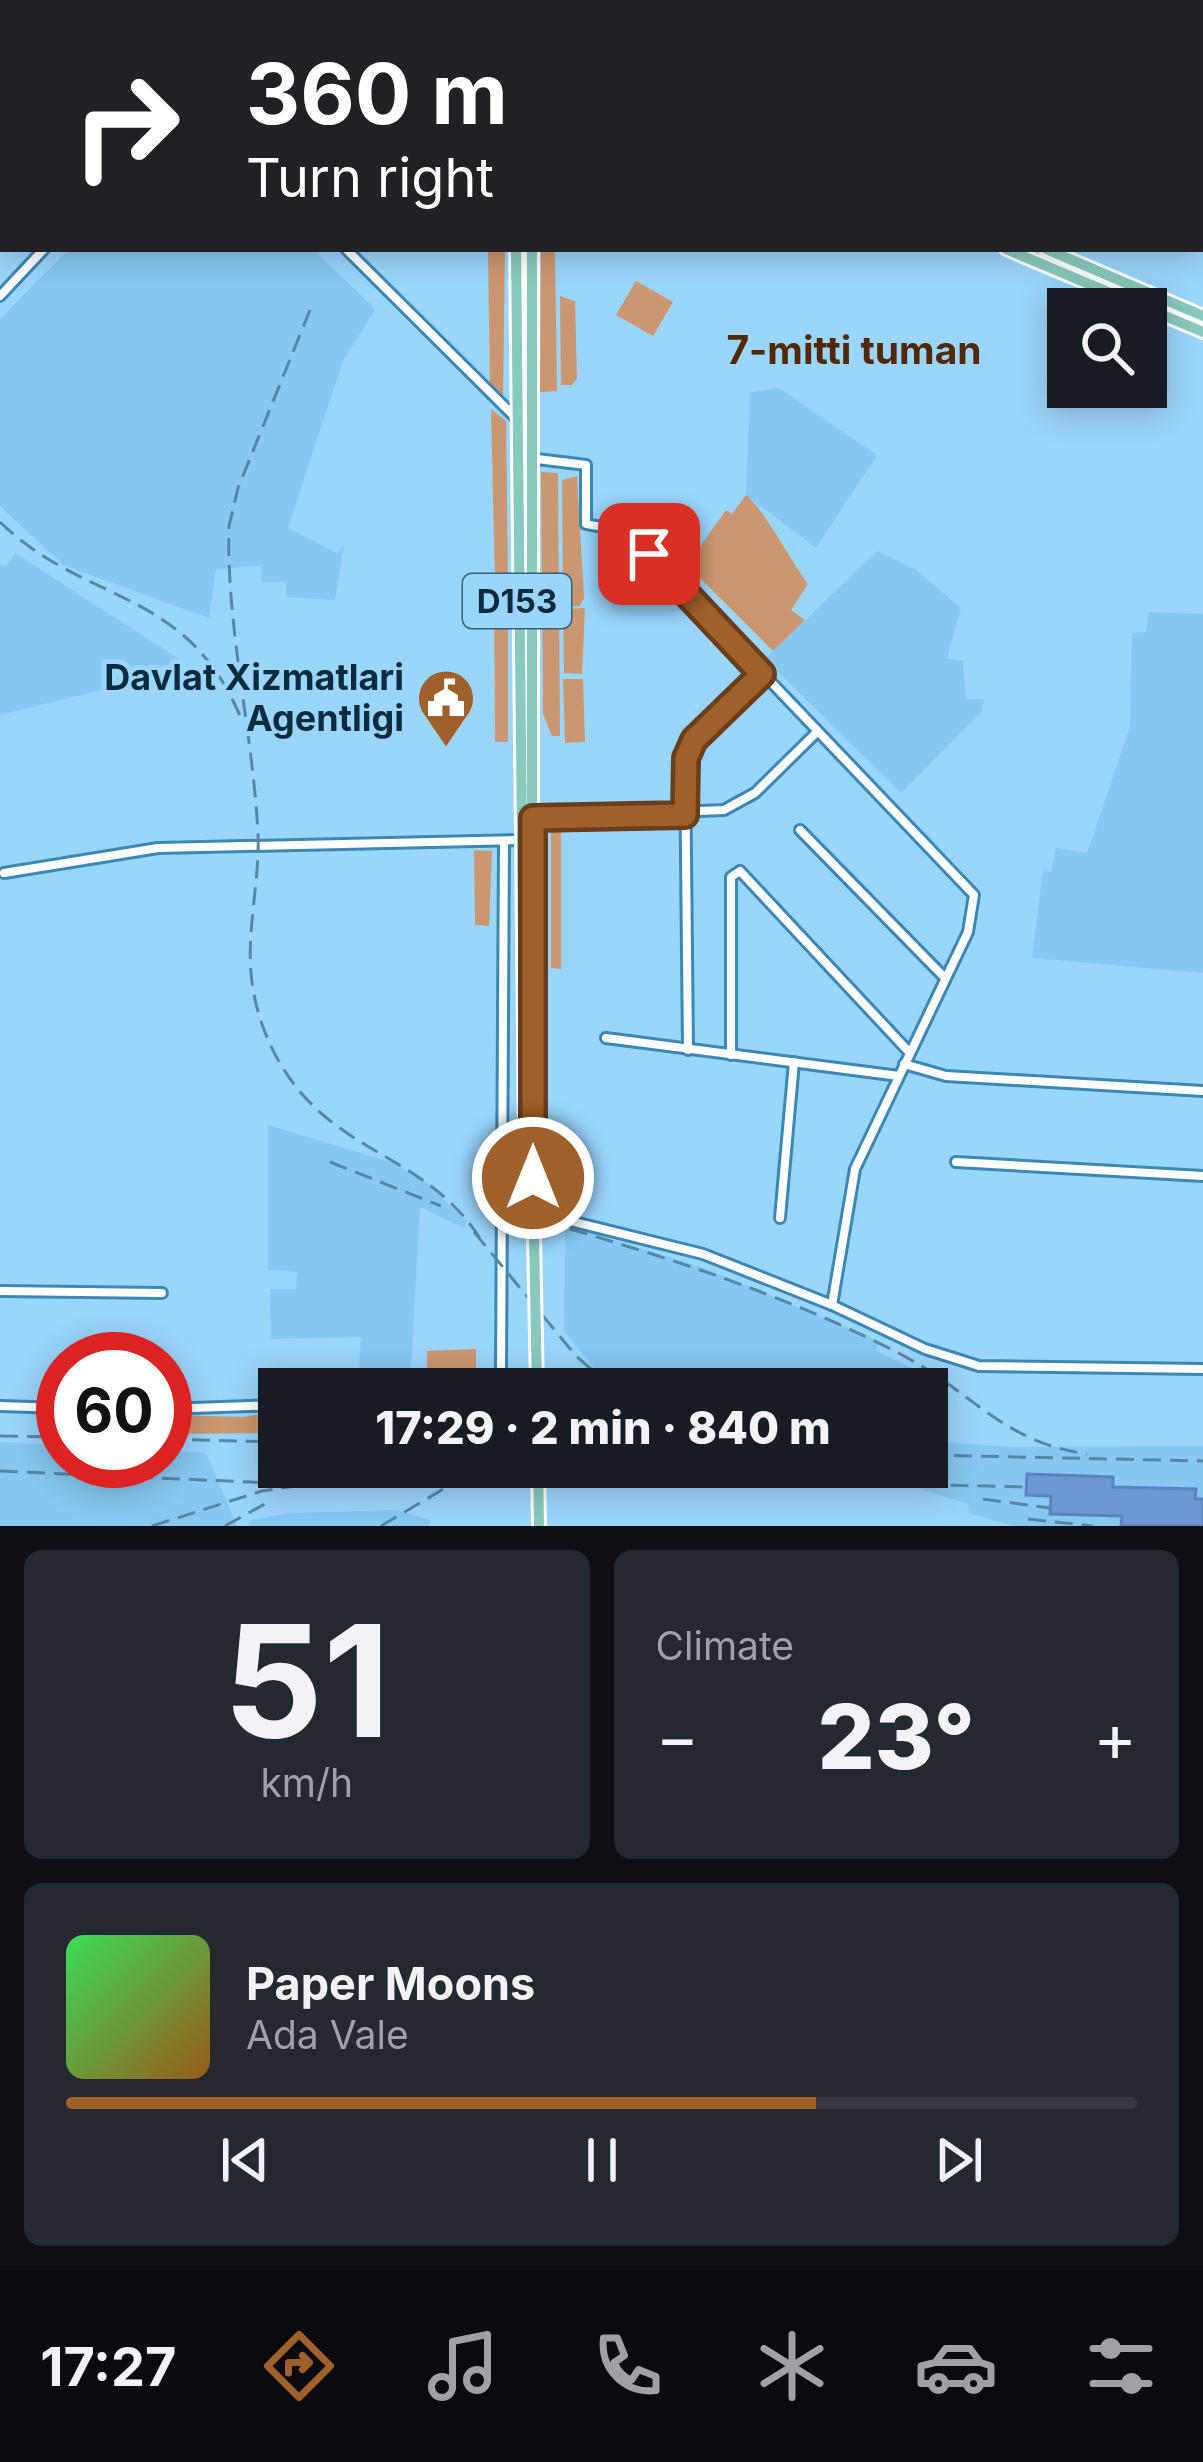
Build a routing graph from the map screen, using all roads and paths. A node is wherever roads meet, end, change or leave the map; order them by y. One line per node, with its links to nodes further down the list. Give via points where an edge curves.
1 (41, 252): 7 (street)
2 (349, 252): 10 (street)
3 (516, 252): 10 (main road, D153)
4 (532, 252): 11 (main road, D153)
5 (1013, 252): 9 (main road)
6 (1053, 252): 8 (main road)
7 (0, 296)
8 (1203, 316)
9 (1203, 332)
10 (515, 417): 11 (street); 12 (main road, D153)
11 (529, 431): 12 (main road, D153)
12 (522, 458): 13 (street, via 586,465 586,524 633,530); 16 (main road, D153); 18 (main road, D153)
13 (762, 674): 14 (street); 15 (street, via 694,740)
14 (818, 732): 15 (street, via 741,802); 22 (street, via 969,883 975,912)
15 (685, 815): 16 (street); 24 (street)
16 (533, 818): 21 (main road, D153)
17 (800, 830): 22 (street)
18 (520, 840): 19 (street); 21 (main road, D153)
19 (504, 841): 20 (street, via 158,848); 33 (street)
20 (4, 873)
21 (527, 940): 39 (main road, D153, bridge)
22 (945, 978): 25 (street)
23 (606, 1037): 24 (street)
24 (688, 1050): 26 (street)
25 (910, 1053): 26 (street, via 740,871 731,877); 28 (street)
26 (731, 1055): 27 (street)
27 (794, 1062): 29 (street); 34 (street)
28 (904, 1064): 29 (street); 30 (street, via 946,1076)
29 (899, 1076): 37 (street, via 855,1169)
30 (1203, 1090)
31 (956, 1162): 32 (street)
32 (1203, 1176)
33 (506, 1205): 37 (street, via 703,1254); 38 (street)
34 (780, 1218)
35 (0, 1291): 36 (street)
36 (162, 1293)
37 (832, 1305): 40 (street, via 980,1366)
38 (501, 1368)
39 (533, 1368)
40 (1203, 1369)
41 (0, 1406): 43 (street)
42 (258, 1406): 44 (street)
43 (36, 1407)
44 (192, 1408)
45 (535, 1488): 46 (main road, bridge)
46 (536, 1526)

